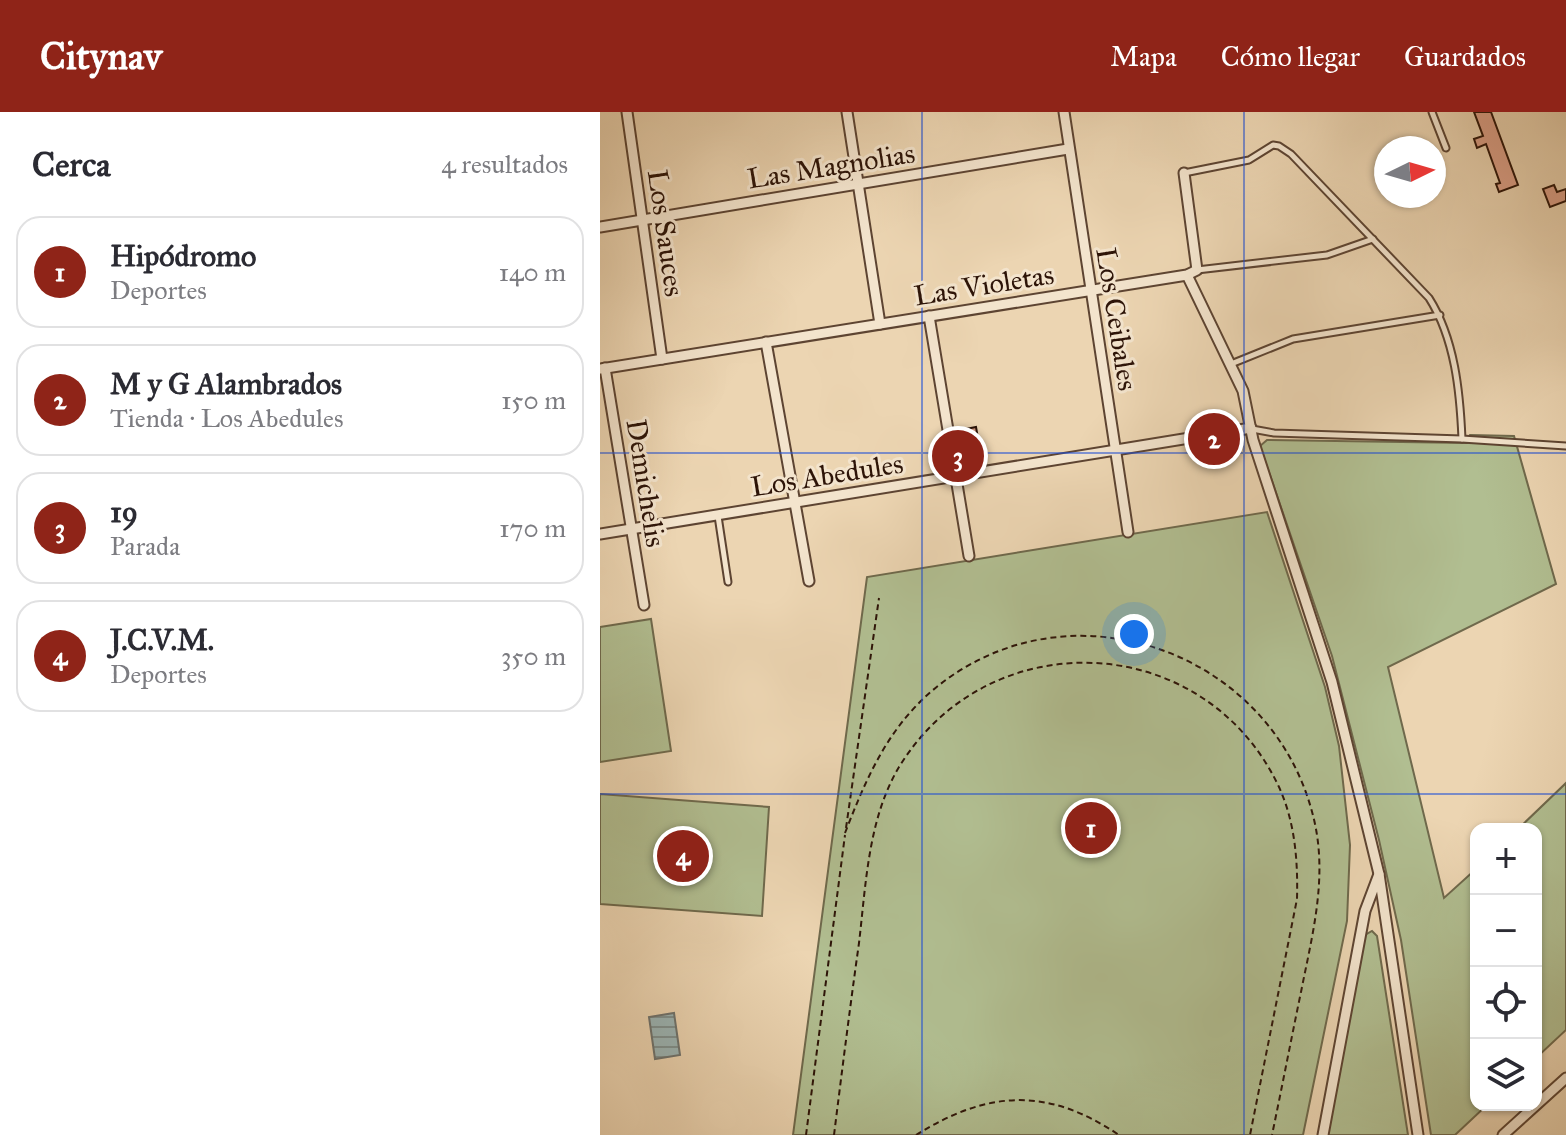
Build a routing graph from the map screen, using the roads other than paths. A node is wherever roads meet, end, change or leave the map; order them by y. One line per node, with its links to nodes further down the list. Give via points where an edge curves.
1 (627, 112): 9 (street, Los Sauces)
2 (847, 112): 8 (street)
3 (1064, 112): 6 (street, Los Ceibales)
4 (1432, 112): 5 (lane)
5 (1441, 136)
6 (1068, 149): 8 (street, Las Magnolias); 13 (street, Los Ceibales)
7 (1184, 173): 11 (lane, via 1249,160 1279,146); 12 (street)
8 (859, 184): 9 (street, Las Magnolias); 16 (street)
9 (642, 220): 10 (street, Las Magnolias); 18 (street, Los Sauces)
10 (600, 227)
11 (1373, 239): 12 (lane, Las Violetas, via 1327,255); 14 (lane)
12 (1192, 272): 13 (street, Las Violetas); 19 (street)
13 (1090, 291): 15 (street, Las Violetas); 24 (street, Los Ceibales)
14 (1440, 315): 19 (lane, via 1293,339); 22 (lane, via 1460,390)
15 (929, 316): 16 (street, Las Violetas); 25 (street)
16 (880, 324): 17 (street, Las Violetas)
17 (766, 342): 18 (street, Las Violetas); 26 (street)
18 (662, 359): 20 (street, Las Violetas)
19 (1231, 364): 21 (street)
20 (602, 369): 28 (street, Demichelis)
21 (1251, 428): 22 (lane); 24 (street, Los Abedules); 35 (street, via 1332,682)
22 (1462, 439): 23 (lane)
23 (1566, 446)
24 (1116, 451): 25 (street, Los Abedules); 29 (street, Los Ceibales)
25 (956, 477): 26 (street, Los Abedules); 31 (street)
26 (795, 502): 27 (street, Los Abedules); 32 (street)
27 (718, 515): 28 (street, Los Abedules); 33 (lane)
28 (631, 529): 30 (street, Los Abedules); 34 (street, Demichelis)
29 (1128, 532)
30 (600, 534)
31 (969, 556)
32 (809, 581)
33 (728, 582)
34 (644, 605)
35 (1379, 874): 37 (street, via 1365,911); 38 (street)
36 (1566, 1078): 39 (street)
37 (1323, 1135)
38 (1418, 1135)
39 (1503, 1135)

